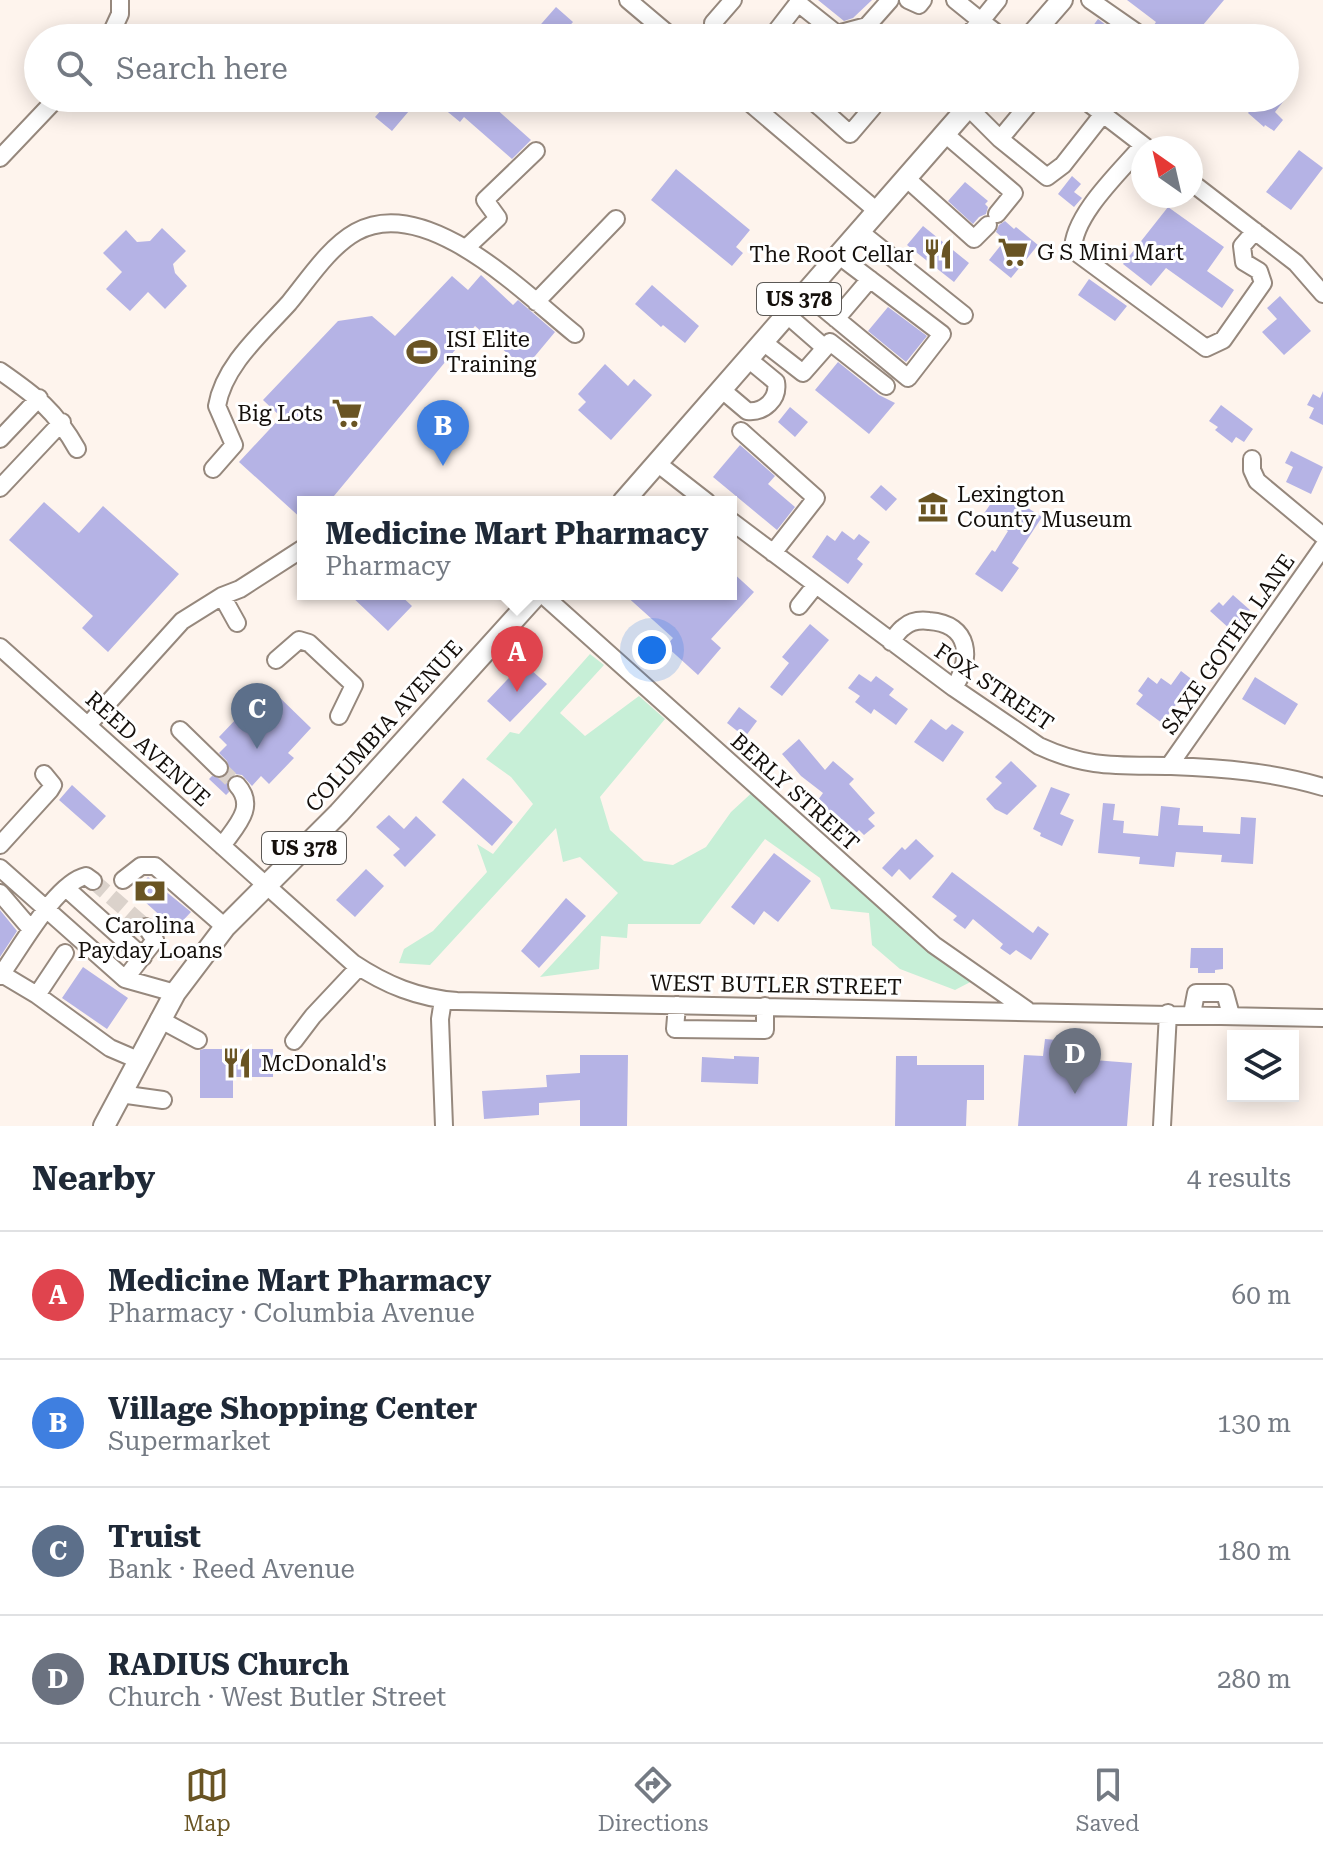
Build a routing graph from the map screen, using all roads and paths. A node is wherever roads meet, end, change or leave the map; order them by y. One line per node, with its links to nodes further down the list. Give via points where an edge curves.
1 (120, 0): 14 (street)
2 (628, 0): 15 (street)
3 (733, 0): 13 (street)
4 (890, 0): 18 (street)
5 (908, 0): 6 (street, via 919,5)
6 (923, 0)
7 (955, 0): 12 (street)
8 (998, 0): 12 (street)
9 (1062, 0): 21 (main road)
10 (1090, 0): 22 (street)
11 (798, 2): 16 (street); 17 (street)
12 (981, 21): 19 (street); 20 (street)
13 (713, 23)
14 (115, 24)
15 (656, 24)
16 (782, 24)
17 (825, 24)
18 (869, 24)
19 (978, 24)
20 (985, 24)
21 (1041, 24)
22 (1124, 24)
23 (44, 112): 36 (street)
24 (760, 112): 40 (street)
25 (830, 112): 26 (street, via 850,134)
26 (869, 112)
27 (964, 112): 32 (main road, US 378)
28 (979, 112): 34 (street)
29 (1022, 112): 34 (street)
30 (1100, 112): 31 (street)
31 (1103, 114): 33 (street); 34 (street, via 1047,177)
32 (945, 134): 38 (main road, US 378); 38 (street, via 1014,193 992,220 974,239)
33 (1132, 136)
34 (1000, 139)
35 (536, 151): 44 (street, via 485,200 498,218)
36 (0, 158)
37 (1131, 162): 43 (street, via 1073,234 1073,250 1206,348 1223,340 1263,283 1259,271 1244,262 1242,246)
38 (906, 178): 40 (main road, US 378)
39 (1203, 191): 43 (street)
40 (877, 211): 42 (main road, US 378)
41 (616, 219): 49 (street)
42 (859, 231): 45 (main road, US 378); 51 (street)
43 (1255, 231): 48 (street, via 1306,272)
44 (466, 248): 49 (street); 67 (street, via 399,222 369,226 343,242 225,377 217,406 234,445)
45 (838, 255): 46 (street); 47 (main road, US 378)
46 (870, 279): 52 (street); 52 (street, via 942,334 908,378)
47 (805, 293): 50 (main road, US 378); 52 (street)
48 (1323, 294)
49 (536, 302): 53 (street)
50 (786, 314): 54 (main road, US 378); 55 (street)
51 (964, 315)
52 (836, 319)
53 (575, 334)
54 (762, 341): 55 (street, via 803,373); 56 (main road, US 378)
55 (825, 348): 58 (street, via 830,342)
56 (747, 358): 59 (main road, US 378); 59 (street, via 776,382 768,405 747,411)
57 (0, 371): 60 (street)
58 (886, 386)
59 (721, 389): 66 (main road, US 378)
60 (39, 398): 61 (street); 63 (street)
61 (62, 422): 64 (street); 68 (street)
62 (741, 431): 75 (street, via 816,498)
63 (0, 439)
64 (77, 449)
65 (1252, 459): 72 (street, via 1257,481)
66 (657, 463): 69 (main road, US 378); 70 (street)
67 (213, 469)
68 (0, 488)
69 (628, 496)
70 (699, 496)
71 (737, 526): 75 (street, FOX STREET)
72 (1323, 536)
73 (1323, 547): 89 (street, SAXE GOTHA LANE)
74 (297, 552): 77 (street)
75 (773, 553): 76 (street, FOX STREET)
76 (815, 586): 80 (street); 82 (street, FOX STREET)
77 (222, 596): 81 (street); 87 (street, via 182,621)
78 (534, 600): 99 (main road, COLUMBIA AVENUE / US 378)
79 (547, 600): 116 (street, BERLY STREET, via 934,945)
80 (799, 606)
81 (237, 623)
82 (891, 642): 85 (street, FOX STREET); 85 (street, via 912,623 951,627 965,654 963,674)
83 (0, 647): 87 (street, REED AVENUE)
84 (276, 660): 86 (street, via 299,640 309,643 354,685)
85 (954, 688): 89 (street, FOX STREET, via 1039,746 1076,761)
86 (339, 716)
87 (88, 725): 95 (street, REED AVENUE)
88 (180, 730): 90 (street)
89 (1169, 766): 93 (street, FOX STREET, via 1268,774)
90 (219, 768)
91 (44, 774): 94 (street, via 53,785 50,790)
92 (237, 785): 95 (street, via 246,809)
93 (1323, 787)
94 (0, 845)
95 (222, 846): 99 (street, REED AVENUE)
96 (0, 868): 102 (street)
97 (123, 880): 104 (street, via 141,866 155,866)
98 (93, 881): 100 (street, via 78,878)
99 (266, 885): 104 (main road, COLUMBIA AVENUE / US 378); 108 (street, WEST BUTLER STREET)
100 (67, 889): 102 (street); 107 (street)
101 (0, 893): 105 (street)
102 (45, 911): 105 (street); 110 (street)
103 (146, 927): 107 (street, via 155,940)
104 (225, 927): 111 (main road, COLUMBIA AVENUE / US 378)
105 (30, 928): 109 (street)
106 (65, 953): 112 (street)
107 (143, 957): 110 (street)
108 (359, 967): 113 (street, WEST BUTLER STREET, via 388,985); 121 (street)
109 (1, 975): 112 (street)
110 (125, 979): 111 (street)
111 (175, 993): 119 (main road, COLUMBIA AVENUE / US 378)
112 (37, 995): 122 (street, via 110,1048)
113 (443, 1000): 114 (street, WEST BUTLER STREET); 126 (street)
114 (677, 1005): 115 (street, WEST BUTLER STREET); 115 (street, via 675,1029 765,1030)
115 (765, 1006): 116 (street, WEST BUTLER STREET)
116 (1028, 1011): 117 (street, WEST BUTLER STREET)
117 (1168, 1013): 118 (street, WEST BUTLER STREET); 127 (street)
118 (1323, 1018)
119 (159, 1019): 120 (street); 122 (main road, COLUMBIA AVENUE / US 378)
120 (198, 1040)
121 (294, 1041)
122 (138, 1060): 123 (main road, COLUMBIA AVENUE / US 378)
123 (120, 1094): 124 (street); 125 (main road, COLUMBIA AVENUE / US 378)
124 (163, 1100)
125 (104, 1126)
126 (444, 1126)
127 (1162, 1126)

